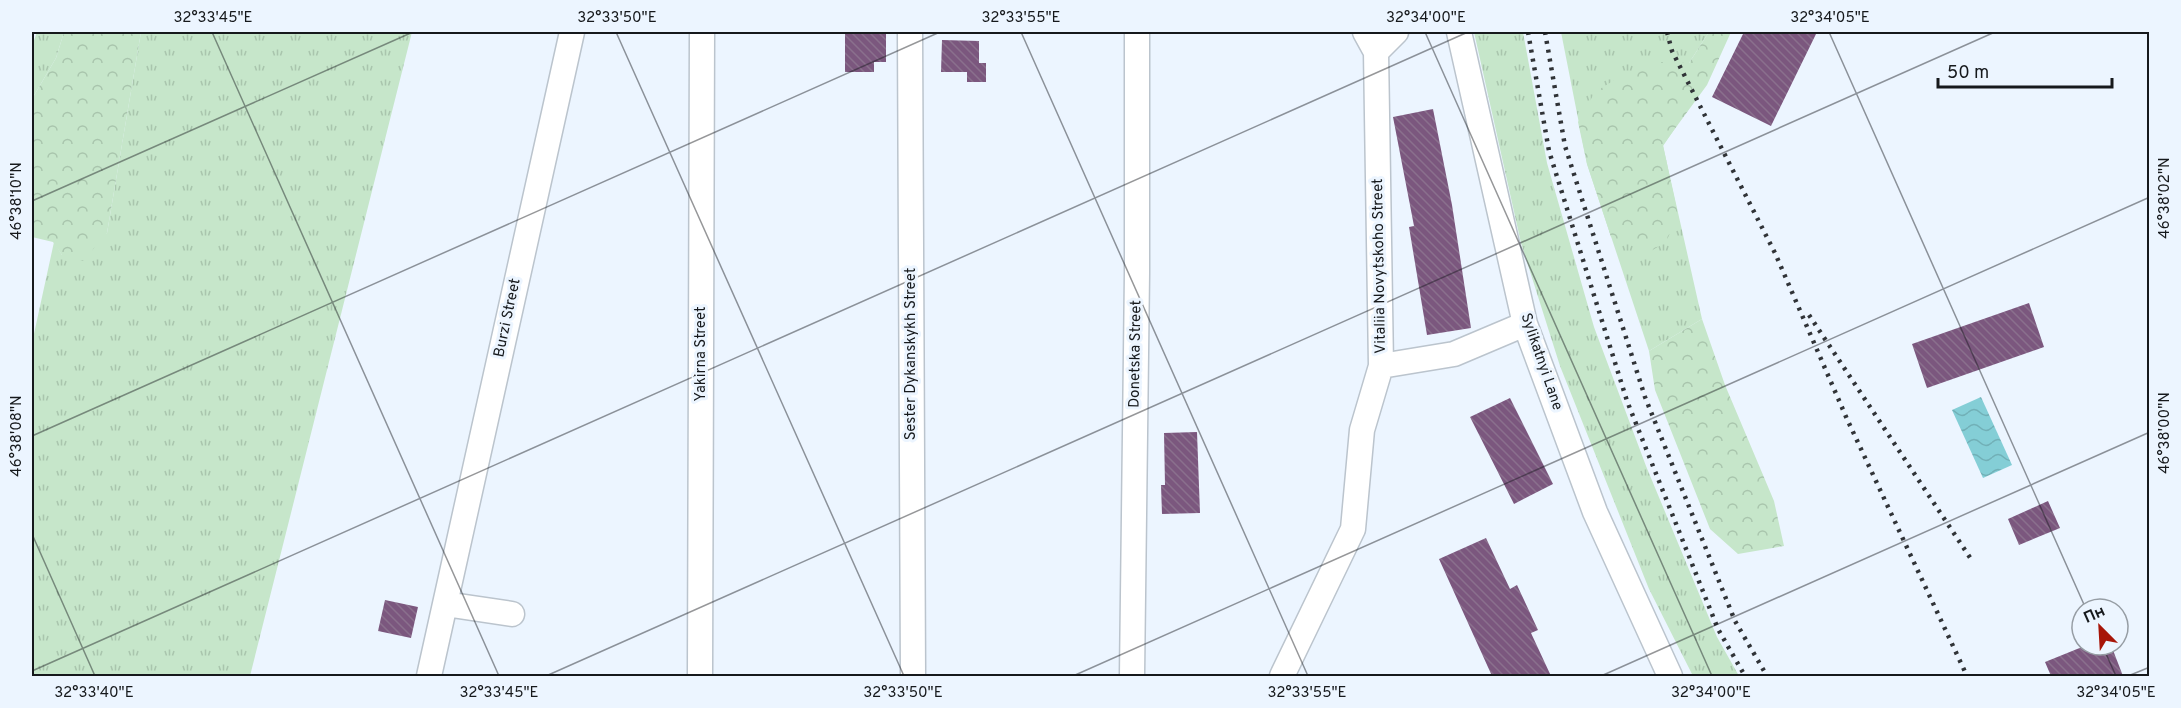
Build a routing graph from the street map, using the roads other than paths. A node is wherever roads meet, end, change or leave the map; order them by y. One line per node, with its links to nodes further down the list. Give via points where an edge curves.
1 (572, 32): 11 (street, Burzi Street)
2 (702, 32): 14 (street, Yakirna Street)
3 (910, 32): 15 (street, Sester Dykanskykh Street)
4 (1137, 32): 16 (street, Donetska Street)
5 (1365, 32): 8 (street, Vitaliia Novytskoho Street)
6 (1396, 32): 8 (street)
7 (1459, 32): 9 (street, Sylikatnyi Lane)
8 (1376, 52): 10 (street, Vitaliia Novytskoho Street)
9 (1525, 324): 10 (street, via 1454,354); 18 (street, Sylikatnyi Lane, via 1595,513)
10 (1381, 366): 17 (street, Vitaliia Novytskoho Street, via 1362,430 1353,530)
11 (445, 604): 12 (street); 13 (street, Burzi Street)
12 (512, 614)
13 (429, 676)
14 (700, 676)
15 (912, 676)
16 (1132, 676)
17 (1282, 676)
18 (1670, 676)

